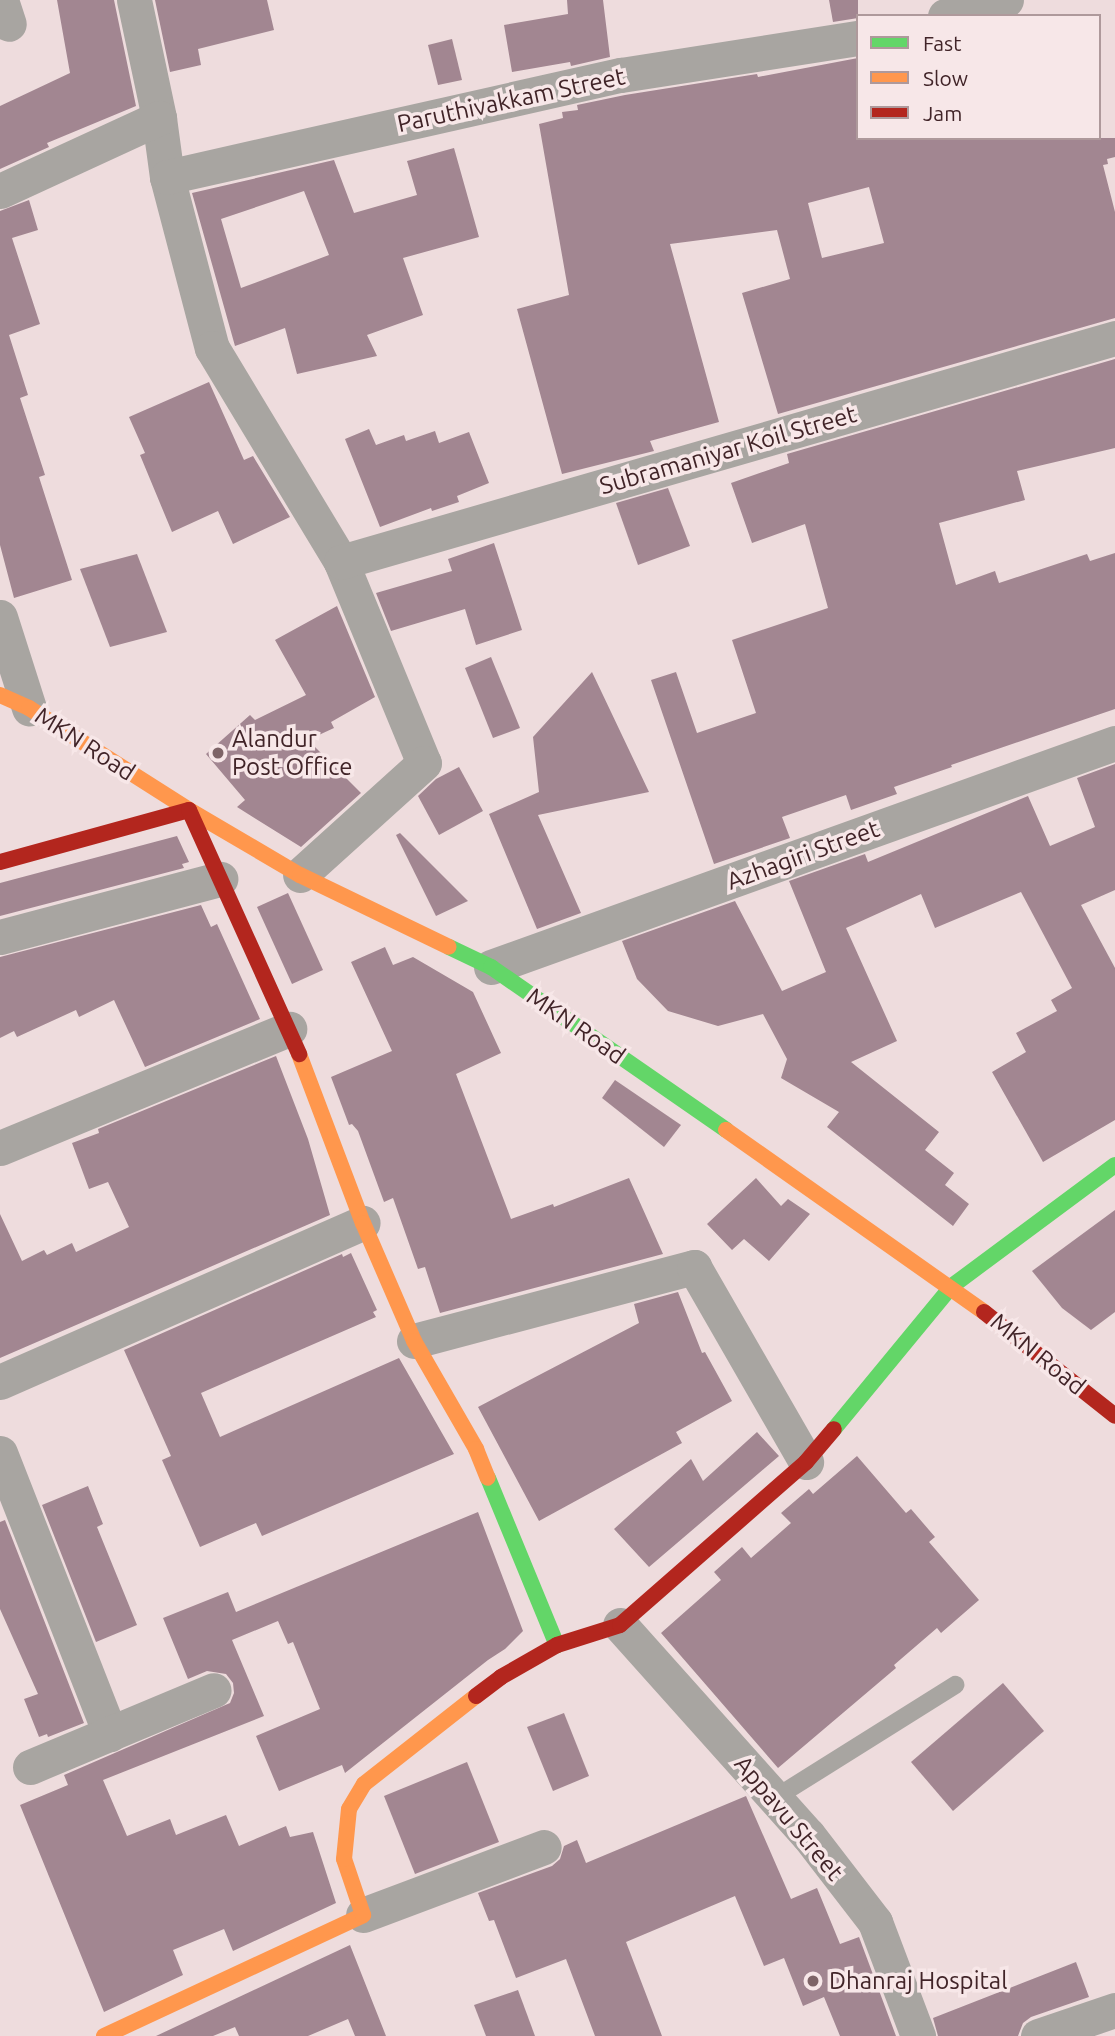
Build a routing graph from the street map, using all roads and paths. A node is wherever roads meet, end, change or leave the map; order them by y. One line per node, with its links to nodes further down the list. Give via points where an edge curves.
1 (134, 0): 5 (street)
2 (1006, 0): 3 (street)
3 (953, 14)
4 (856, 38): 6 (street, Paruthivakkam Street, via 621,75)
5 (159, 118): 6 (street); 7 (street)
6 (167, 177): 9 (street, via 212,348)
7 (0, 191)
8 (1115, 338): 9 (street, Subramaniyar Koil Street)
9 (341, 562): 15 (street, via 424,763)
10 (0, 617): 11 (street)
11 (14, 702): 13 (street, MKN Road)
12 (1115, 743): 18 (street, Azhagiri Street)
13 (189, 810): 14 (street); 15 (street, MKN Road); 16 (street)
14 (0, 862)
15 (300, 875): 18 (street, MKN Road)
16 (220, 878): 17 (street); 19 (street)
17 (0, 937)
18 (491, 967): 23 (street, MKN Road)
19 (289, 1029): 20 (street); 22 (street)
20 (0, 1148)
21 (1115, 1165): 23 (street)
22 (363, 1223): 24 (street); 25 (street)
23 (952, 1286): 26 (street, MKN Road); 28 (street)
24 (414, 1341): 28 (street, via 694,1267); 30 (street, via 476,1449)
25 (0, 1382)
26 (1115, 1416)
27 (0, 1453): 33 (street)
28 (806, 1462): 29 (street)
29 (620, 1625): 30 (street); 35 (street, Appavu Street)
30 (557, 1646): 37 (street, via 501,1677 364,1784 349,1809 344,1860)
31 (955, 1685): 35 (lane)
32 (214, 1690): 33 (street)
33 (110, 1734): 34 (street)
34 (30, 1767)
35 (775, 1798): 40 (street, Appavu Street, via 875,1922)
36 (544, 1847): 37 (street)
37 (363, 1915): 39 (street)
38 (1115, 2010): 41 (street)
39 (104, 2036)
40 (918, 2036)
41 (1038, 2036)

